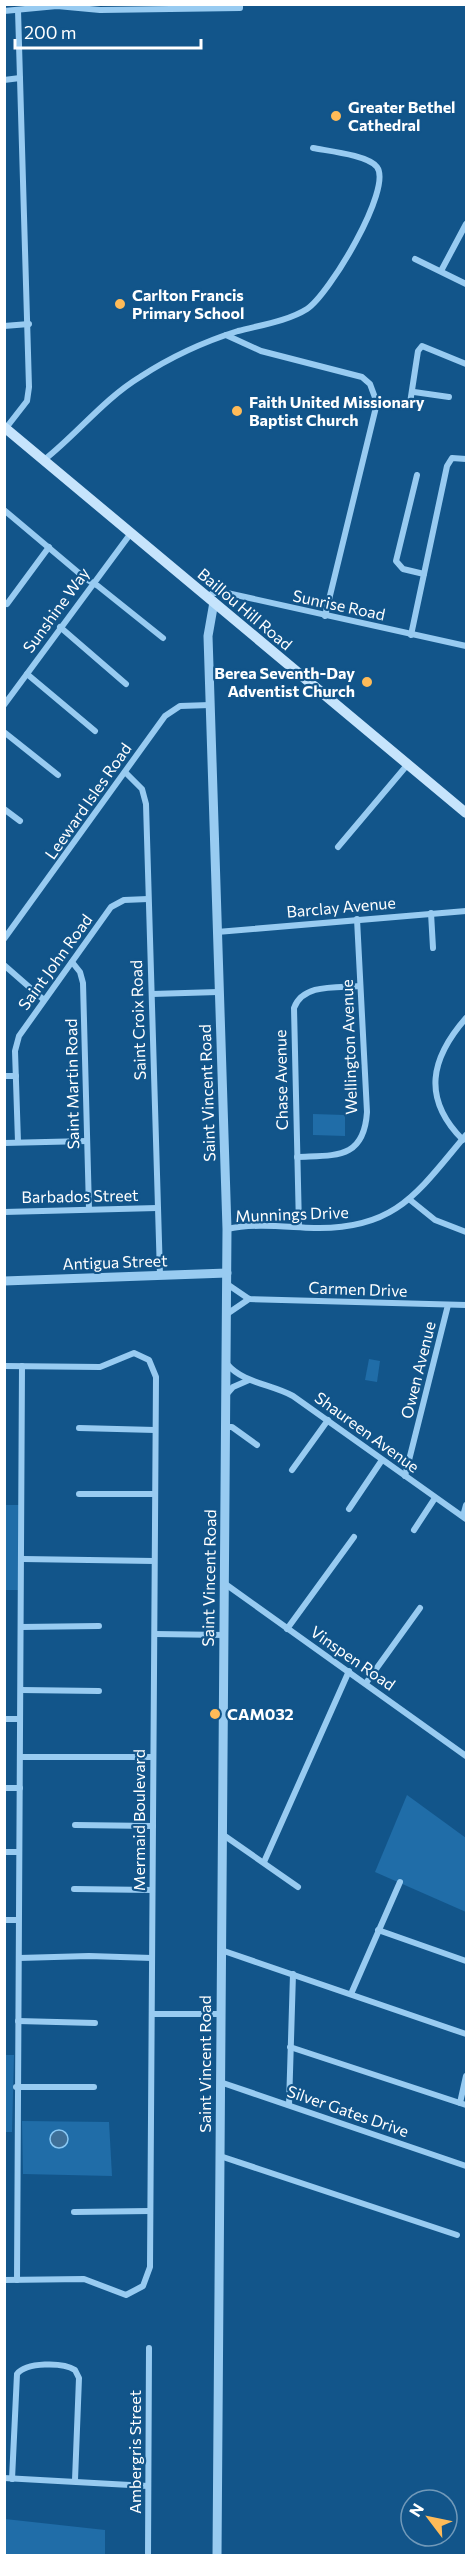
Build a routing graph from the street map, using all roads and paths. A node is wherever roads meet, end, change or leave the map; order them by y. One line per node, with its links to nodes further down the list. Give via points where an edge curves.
1 (240, 6): 2 (street, via 100,10 57,6)
2 (18, 10): 3 (street); 4 (street)
3 (4, 11)
4 (20, 78): 5 (street); 11 (street)
5 (4, 80)
6 (313, 148): 13 (street, via 366,159 379,170 378,187 357,238 339,271 310,306 282,319)
7 (466, 224): 9 (street)
8 (415, 258): 9 (street)
9 (441, 271): 10 (street)
10 (466, 284)
11 (29, 324): 12 (street); 18 (street, via 29,394 21,412)
12 (4, 326)
13 (226, 335): 17 (street, via 266,353 365,378); 20 (street, via 141,375)
14 (466, 364): 15 (street, via 422,346 418,351)
15 (414, 392): 16 (street); 17 (street, via 412,401 404,407)
16 (448, 397)
17 (377, 403): 29 (street)
18 (5, 428): 20 (main road, Baillou Hill Road)
19 (466, 459): 25 (street, via 452,458 447,466)
20 (44, 460): 23 (main road, Baillou Hill Road)
21 (417, 475): 25 (street, via 396,561 403,569)
22 (5, 512): 24 (street)
23 (130, 532): 26 (street, Sunshine Way); 27 (main road, Baillou Hill Road)
24 (49, 547): 26 (street); 28 (street)
25 (424, 574): 31 (street)
26 (92, 582): 30 (street, Sunshine Way); 32 (street)
27 (211, 599): 29 (street, Sunrise Road, via 213,593 226,593); 37 (street, Saint Vincent Road); 40 (main road, Baillou Hill Road)
28 (7, 604)
29 (325, 616): 31 (street, Sunrise Road)
30 (60, 627): 34 (street, Sunshine Way); 35 (street)
31 (411, 634): 33 (street, Sunrise Road)
32 (163, 638)
33 (466, 646)
34 (27, 674): 36 (street, Sunshine Way); 38 (street)
35 (126, 684)
36 (4, 705)
37 (210, 705): 41 (street, Leeward Isles Road, via 180,706 168,712); 51 (street, Saint Vincent Road)
38 (94, 731)
39 (4, 732): 42 (street)
40 (408, 764): 44 (main road, Baillou Hill Road); 46 (street)
41 (125, 772): 47 (street, Saint Croix Road, via 140,785 145,798); 52 (street, Leeward Isles Road)
42 (58, 776)
43 (4, 809): 45 (street)
44 (466, 813)
45 (20, 821)
46 (338, 847)
47 (148, 899): 54 (street, Saint John Road, via 113,904); 58 (street, Saint Croix Road)
48 (466, 911): 49 (street, Barclay Avenue)
49 (430, 913): 50 (street, Barclay Avenue); 53 (street)
50 (357, 919): 51 (street, Barclay Avenue); 56 (street, Wellington Avenue)
51 (217, 932): 57 (street, Saint Vincent Road)
52 (4, 939)
53 (433, 948)
54 (72, 962): 59 (street, Saint John Road); 64 (street, Saint Martin Road, via 83,983)
55 (4, 965): 59 (street)
56 (360, 986): 67 (street, Chase Avenue, via 308,992 296,1004 293,1016); 67 (street, Wellington Avenue, via 367,1112 362,1137 346,1153)
57 (218, 992): 58 (street); 73 (street, Saint Vincent Road)
58 (152, 994): 69 (street, Saint Croix Road)
59 (44, 1000): 62 (street, Saint John Road, via 17,1039)
60 (466, 1018): 63 (street, via 441,1053 435,1083 442,1113)
61 (4, 1076): 62 (street)
62 (16, 1076): 65 (street, Saint John Road)
63 (465, 1138): 68 (street, Munnings Drive)
64 (87, 1141): 65 (street); 70 (street, Saint Martin Road)
65 (18, 1142): 66 (street)
66 (4, 1143)
67 (297, 1157): 72 (street, Chase Avenue)
68 (409, 1199): 72 (street, Munnings Drive, via 385,1216 362,1224); 74 (street, via 435,1220)
69 (157, 1208): 70 (street, Barbados Street); 76 (street, Saint Croix Road)
70 (89, 1209): 71 (street, Barbados Street)
71 (4, 1212)
72 (299, 1227): 73 (street, Munnings Drive, via 252,1225)
73 (227, 1229): 75 (street, Saint Vincent Road)
74 (466, 1232)
75 (227, 1274): 76 (street, Antigua Street); 78 (street, Saint Vincent Road)
76 (160, 1275): 77 (street, Antigua Street)
77 (4, 1281)
78 (227, 1284): 79 (street); 82 (street, Saint Vincent Road)
79 (249, 1299): 80 (street, Carmen Drive); 82 (street)
80 (448, 1305): 81 (street, Carmen Drive); 95 (street, Owen Avenue)
81 (466, 1305)
82 (227, 1314): 83 (street, Saint Vincent Road)
83 (227, 1364): 86 (street, Shaureen Avenue); 87 (street, Saint Vincent Road)
84 (4, 1366): 85 (street, Mermaid Boulevard)
85 (22, 1366): 91 (street, Mermaid Boulevard, via 94,1367 127,1354 144,1356 156,1374); 104 (street)
86 (249, 1380): 87 (street); 88 (street, Shaureen Avenue, via 283,1390)
87 (226, 1395): 89 (street, Saint Vincent Road)
88 (327, 1420): 93 (street, Shaureen Avenue); 94 (street)
89 (226, 1427): 92 (street); 106 (street, Saint Vincent Road)
90 (79, 1428): 91 (street)
91 (155, 1430): 97 (street, Mermaid Boulevard)
92 (258, 1445)
93 (382, 1460): 95 (street, Shaureen Avenue); 100 (street)
94 (292, 1470)
95 (405, 1476): 98 (street, Shaureen Avenue)
96 (79, 1494): 97 (street)
97 (155, 1494): 105 (street, Mermaid Boulevard)
98 (435, 1498): 101 (street, Shaureen Avenue); 102 (street)
99 (466, 1504): 101 (street)
100 (349, 1509)
101 (465, 1517)
102 (414, 1530)
103 (354, 1537): 110 (street)
104 (23, 1559): 105 (street); 109 (street)
105 (154, 1561): 111 (street, Mermaid Boulevard)
106 (224, 1584): 110 (street, Vinspen Road); 112 (street, Saint Vincent Road)
107 (420, 1608): 114 (street)
108 (99, 1626): 109 (street)
109 (21, 1627): 115 (street)
110 (287, 1629): 113 (street, Vinspen Road)
111 (155, 1634): 112 (street); 121 (street, Mermaid Boulevard)
112 (224, 1635): 126 (street, Saint Vincent Road)
113 (349, 1671): 114 (street, Vinspen Road); 129 (street)
114 (366, 1683): 119 (street, Vinspen Road)
115 (21, 1690): 116 (street); 118 (street)
116 (99, 1691)
117 (4, 1719): 118 (street)
118 (20, 1719): 120 (street)
119 (466, 1756)
120 (20, 1757): 121 (street); 123 (street)
121 (152, 1757): 125 (street, Mermaid Boulevard)
122 (4, 1788): 123 (street)
123 (20, 1788): 128 (street)
124 (75, 1825): 125 (street)
125 (153, 1826): 133 (street, Mermaid Boulevard)
126 (222, 1834): 129 (street); 137 (street, Saint Vincent Road)
127 (4, 1852): 128 (street)
128 (19, 1852): 135 (street)
129 (264, 1862): 131 (street)
130 (400, 1882): 136 (street)
131 (298, 1887)
132 (74, 1889): 133 (street)
133 (152, 1890): 139 (street, Mermaid Boulevard)
134 (4, 1920): 135 (street)
135 (18, 1920): 138 (street)
136 (378, 1930): 140 (street); 142 (street)
137 (221, 1950): 141 (street); 144 (street, Saint Vincent Road)
138 (19, 1958): 139 (street); 145 (street)
139 (152, 1958): 143 (street, Mermaid Boulevard)
140 (466, 1961)
141 (293, 1974): 142 (street); 148 (street)
142 (351, 1994): 147 (street)
143 (152, 2014): 144 (street); 157 (street, Mermaid Boulevard)
144 (220, 2014): 150 (street, Saint Vincent Road)
145 (18, 2021): 146 (street); 151 (street)
146 (95, 2023)
147 (466, 2034)
148 (290, 2047): 153 (street); 154 (street)
149 (466, 2076): 153 (street)
150 (220, 2082): 154 (street, Silver Gates Drive); 155 (street, Saint Vincent Road)
151 (16, 2087): 152 (street); 161 (street)
152 (94, 2088)
153 (463, 2104)
154 (289, 2105): 156 (street, Silver Gates Drive)
155 (220, 2156): 159 (street); 168 (street, Saint Vincent Road)
156 (466, 2166)
157 (150, 2211): 158 (street); 161 (street, Mermaid Boulevard, via 150,2267 143,2286 135,2292 119,2294 84,2279)
158 (74, 2212)
159 (457, 2235)
160 (4, 2280): 161 (street, Mermaid Boulevard)
161 (17, 2280)
162 (150, 2348): 166 (street, Ambergris Street)
163 (4, 2478): 164 (street)
164 (12, 2479): 165 (street); 165 (street, via 14,2380 24,2367 64,2366 75,2370 79,2378)
165 (75, 2480): 166 (street)
166 (148, 2486): 167 (street, Ambergris Street)
167 (148, 2556)
168 (217, 2556)

